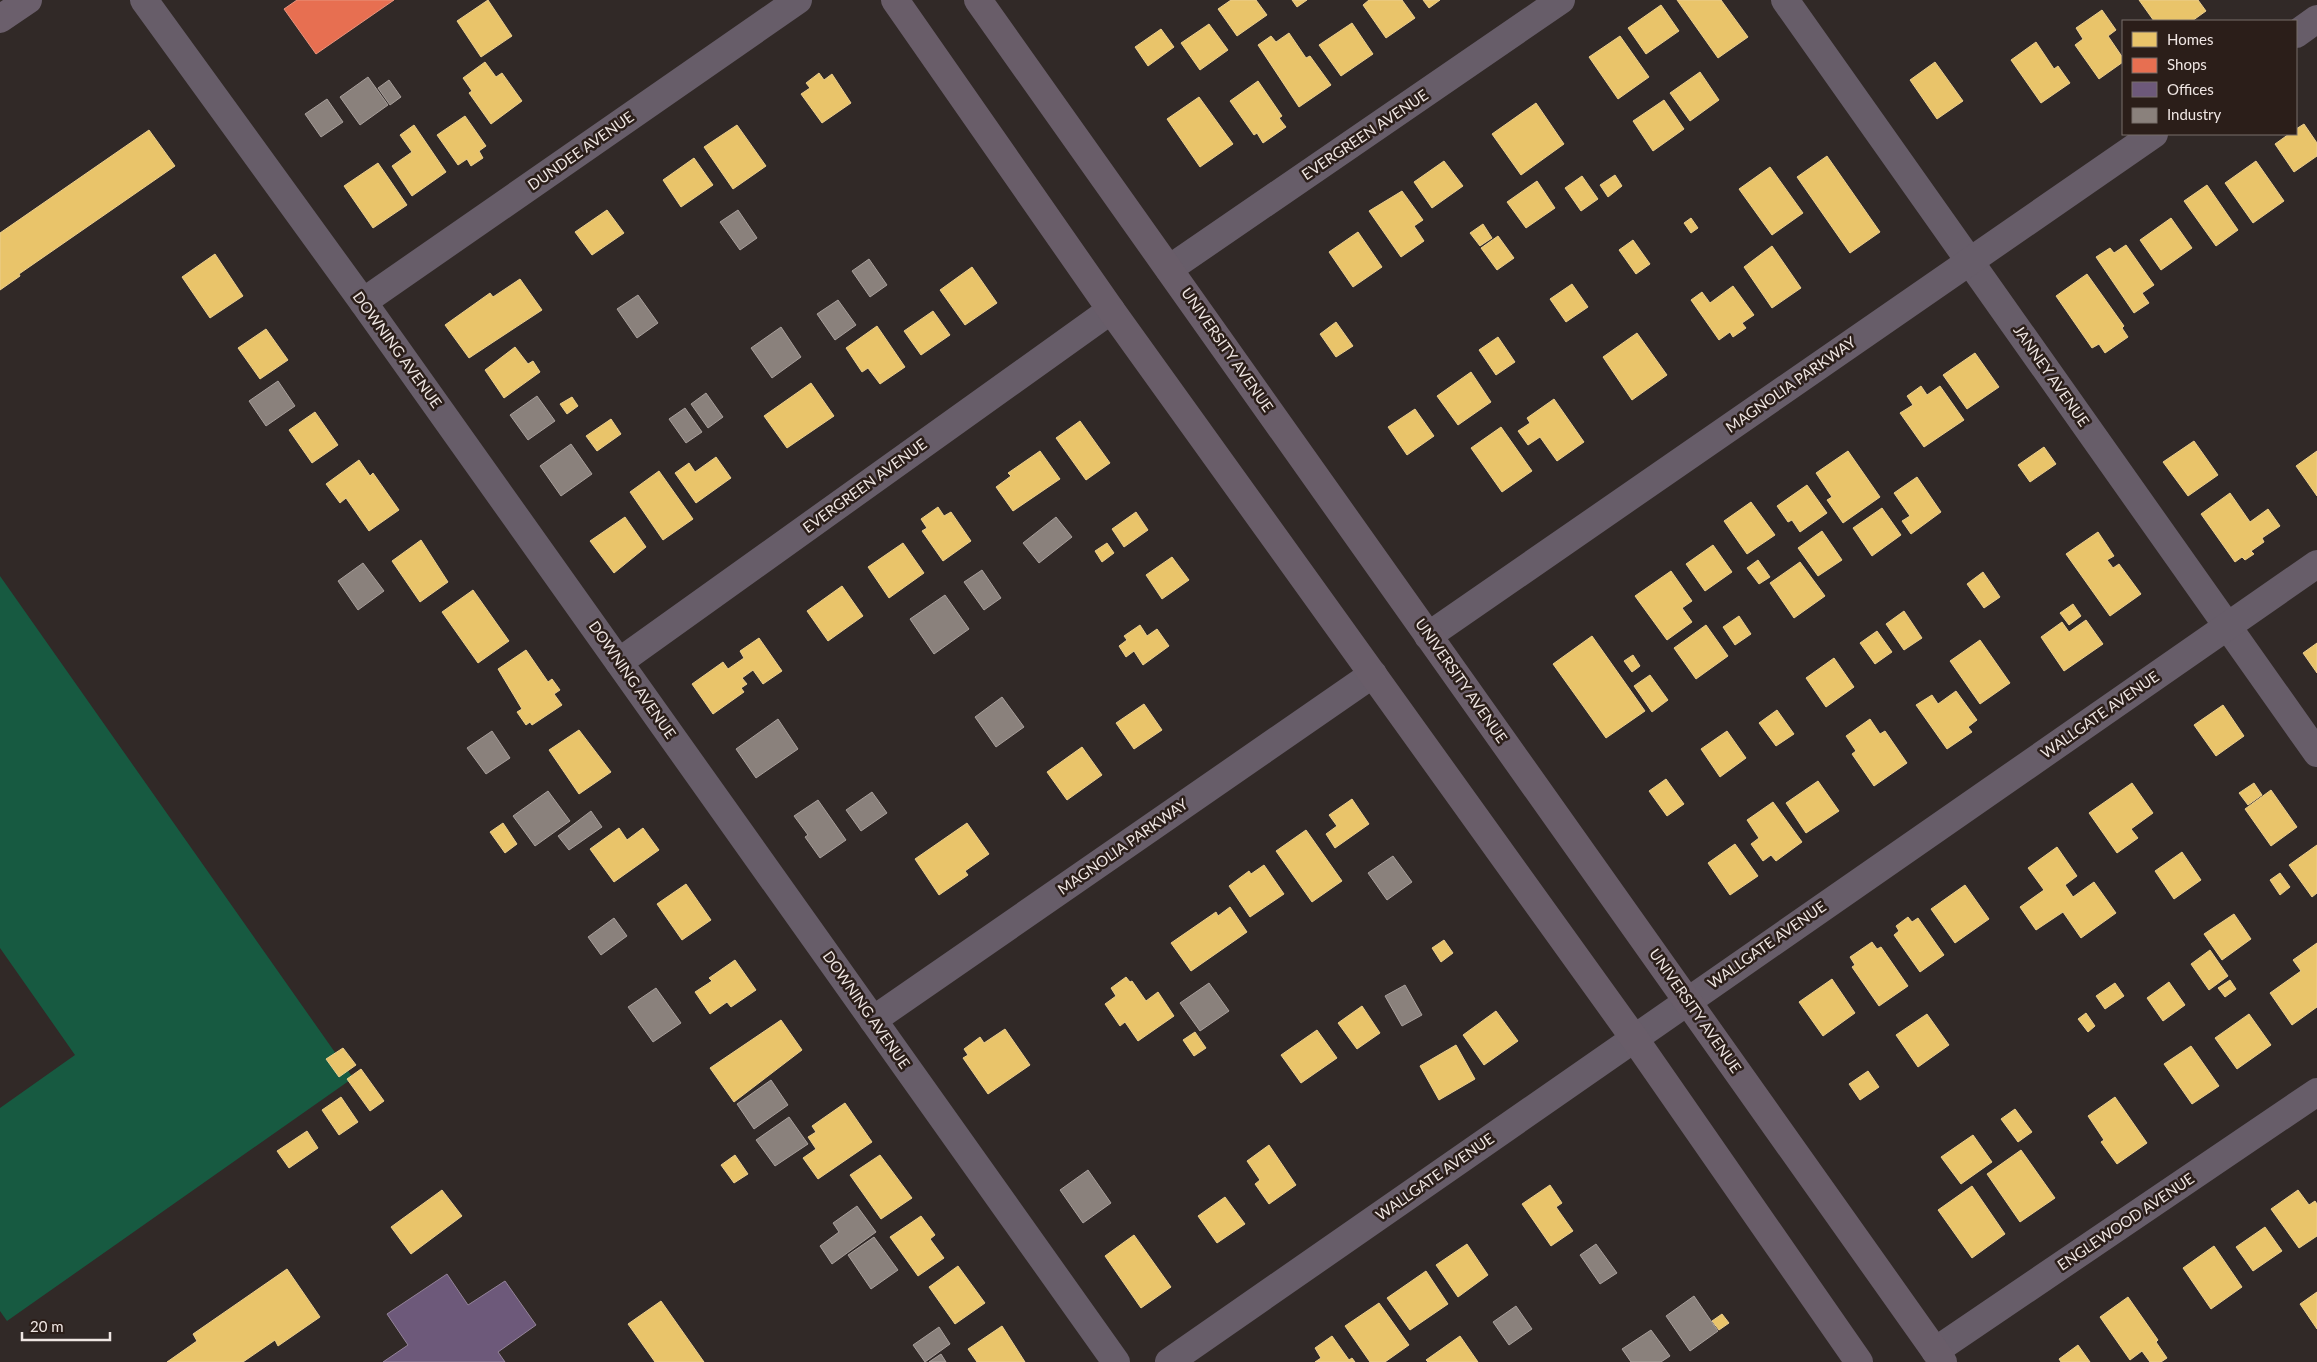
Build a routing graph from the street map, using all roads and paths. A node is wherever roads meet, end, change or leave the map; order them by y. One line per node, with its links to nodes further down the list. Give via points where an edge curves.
1 (28, 0): 8 (main road)
2 (144, 0): 14 (street, DOWNING AVENUE)
3 (798, 0): 14 (street, DUNDEE AVENUE)
4 (895, 0): 15 (main road)
5 (978, 0): 13 (main road, UNIVERSITY AVENUE)
6 (1561, 0): 13 (street, EVERGREEN AVENUE)
7 (1785, 0): 12 (street, JANNEY AVENUE)
8 (0, 19)
9 (2317, 19): 10 (street)
10 (2297, 33)
11 (2153, 135): 12 (street, MAGNOLIA PARKWAY)
12 (1970, 262): 17 (street, JANNEY AVENUE); 18 (street, MAGNOLIA PARKWAY)
13 (1169, 269): 18 (main road, UNIVERSITY AVENUE)
14 (363, 302): 19 (street, DOWNING AVENUE)
15 (1111, 310): 19 (street, EVERGREEN AVENUE); 20 (main road)
16 (2317, 564): 17 (street, WALLGATE AVENUE)
17 (2228, 626): 21 (street, JANNEY AVENUE); 22 (street, WALLGATE AVENUE)
18 (1428, 636): 22 (main road, UNIVERSITY AVENUE)
19 (619, 662): 23 (street, DOWNING AVENUE)
20 (1373, 674): 23 (street, MAGNOLIA PARKWAY); 24 (main road)
21 (2317, 752)
22 (1687, 1001): 24 (street, WALLGATE AVENUE); 26 (main road, UNIVERSITY AVENUE)
23 (873, 1020): 27 (street, DOWNING AVENUE)
24 (1634, 1038): 28 (street, WALLGATE AVENUE); 29 (main road)
25 (2317, 1092): 26 (street, ENGLEWOOD AVENUE)
26 (1939, 1357)
27 (1116, 1362)
28 (1169, 1362)
29 (1859, 1362)

